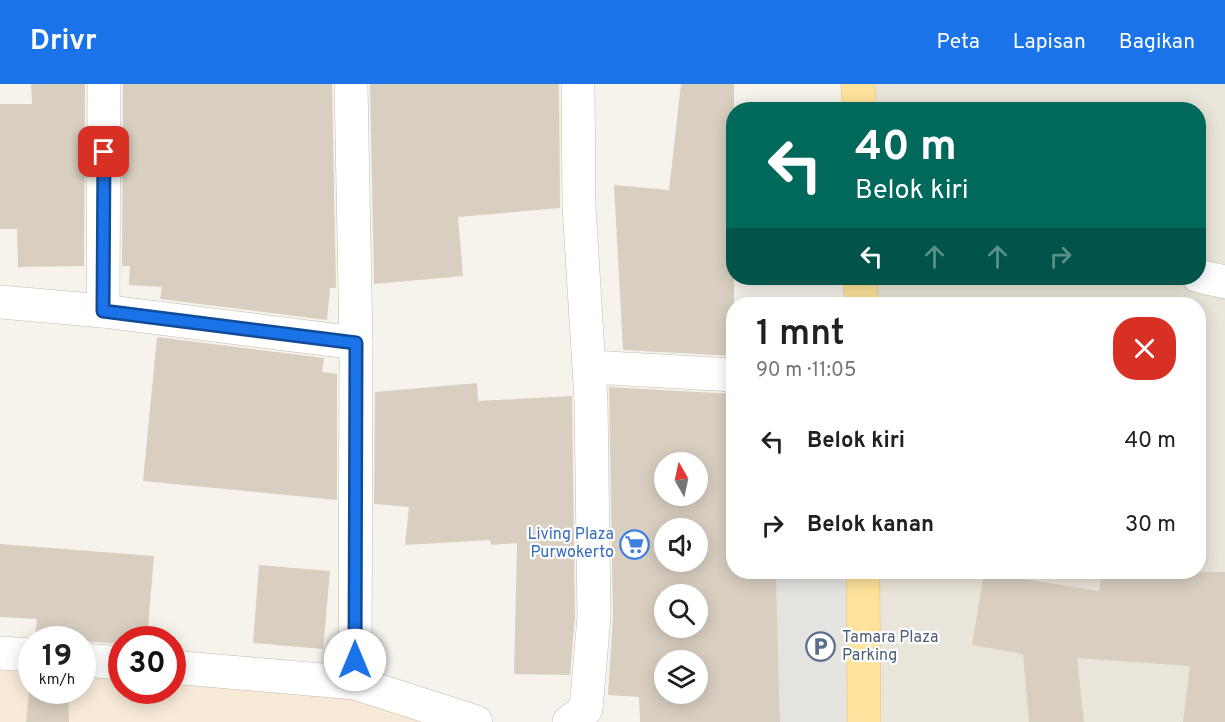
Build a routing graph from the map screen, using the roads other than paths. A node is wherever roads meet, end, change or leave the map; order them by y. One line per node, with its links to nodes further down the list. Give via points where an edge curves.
1 (104, 84): 9 (street)
2 (351, 84): 10 (street)
3 (578, 84): 11 (street, via 579,206)
4 (858, 84): 5 (main road)
5 (859, 102)
6 (1206, 278): 7 (street)
7 (1225, 282)
8 (0, 302): 9 (street)
9 (103, 311): 10 (street)
10 (356, 343): 17 (street)
11 (590, 367): 12 (street); 19 (street, via 594,617 586,709)
12 (726, 375)
13 (863, 579): 20 (main road)
14 (0, 653): 15 (street)
15 (18, 654)
16 (186, 668): 17 (street)
17 (355, 683): 18 (street)
18 (476, 722)
19 (569, 722)
20 (864, 722)

